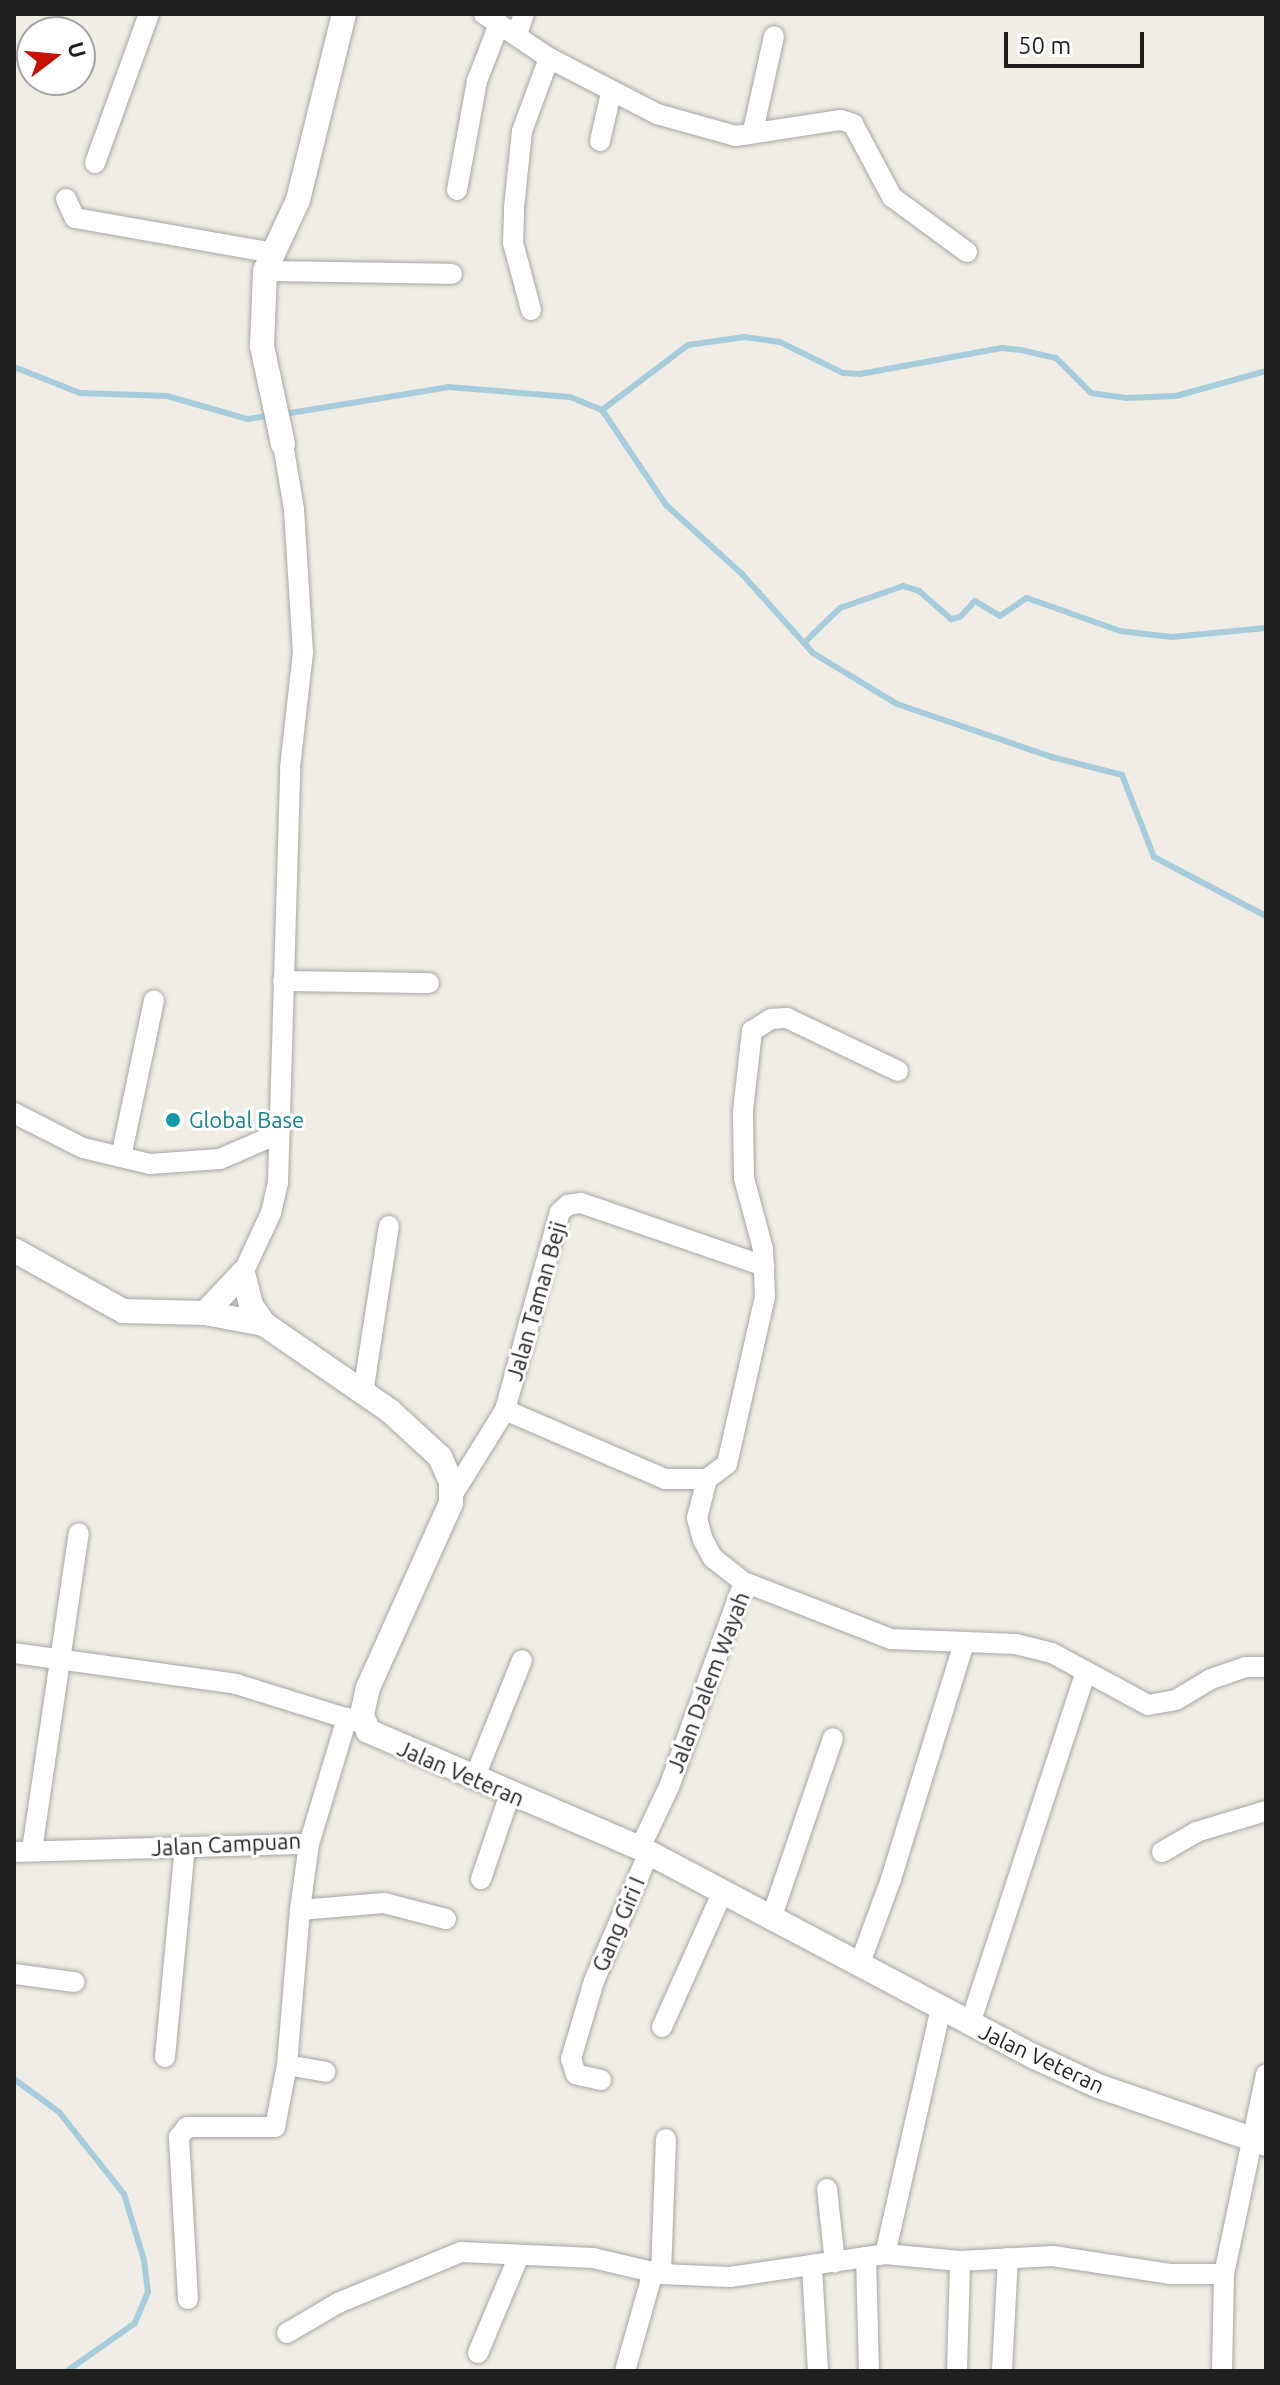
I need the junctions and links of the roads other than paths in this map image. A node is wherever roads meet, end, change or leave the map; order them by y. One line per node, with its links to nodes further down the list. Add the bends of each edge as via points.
1 (149, 14): 10 (street)
2 (344, 14): 14 (street, via 298,200)
3 (524, 14): 4 (street)
4 (500, 24): 6 (street); 11 (street, via 477,81)
5 (774, 36): 8 (street)
6 (549, 58): 7 (street); 16 (street, via 522,131 514,208 513,243)
7 (611, 93): 8 (street, via 657,114 736,136); 9 (street)
8 (753, 131): 13 (street, via 841,120 853,124 892,197)
9 (600, 141)
10 (95, 163)
11 (457, 190)
12 (66, 199): 14 (street, via 75,218)
13 (967, 252)
14 (269, 262): 15 (street); 17 (street, via 262,336 270,400)
15 (452, 274)
16 (531, 310)
17 (283, 444): 18 (street, via 296,537 303,653 290,768)
18 (283, 981): 19 (street); 23 (street)
19 (429, 983)
20 (154, 1000): 24 (street)
21 (898, 1071): 27 (street, via 787,1018 771,1019 752,1031 743,1111 744,1178)
22 (14, 1113): 24 (street, via 83,1148)
23 (280, 1133): 24 (street, via 220,1159 150,1164); 28 (street, via 271,1213)
24 (121, 1157)
25 (389, 1226): 31 (street)
26 (14, 1250): 29 (street, via 123,1311)
27 (764, 1266): 32 (street, Jalan Taman Beji, via 581,1203 568,1205 560,1212); 33 (street, via 765,1297 749,1354 739,1427 727,1464)
28 (243, 1273): 29 (street); 30 (street, via 251,1305)
29 (205, 1313): 30 (street)
30 (264, 1324): 31 (street)
31 (363, 1393): 34 (street, via 440,1457)
32 (505, 1410): 33 (street, via 665,1479); 34 (street, Jalan Taman Beji)
33 (707, 1479): 36 (street, via 697,1518 703,1540 713,1558)
34 (453, 1494): 43 (street)
35 (79, 1533): 40 (street)
36 (744, 1582): 37 (street, Jalan Dalem Wayah, via 891,1639); 52 (street, Jalan Dalem Wayah)
37 (964, 1643): 42 (street, Jalan Dalem Wayah, via 1016,1644 1052,1653); 58 (street)
38 (14, 1653): 40 (street)
39 (522, 1660): 45 (street)
40 (61, 1661): 43 (street, via 155,1669 236,1684); 50 (street)
41 (1266, 1667): 42 (street, Jalan Dalem Wayah, via 1211,1679 1161,1705 1148,1705)
42 (1086, 1672): 62 (street)
43 (355, 1721): 45 (street, Jalan Veteran, via 373,1735); 48 (street, Jalan Campuan)
44 (833, 1738): 56 (street)
45 (474, 1779): 46 (street, Jalan Veteran)
46 (510, 1794): 52 (street, Jalan Veteran); 53 (street)
47 (1266, 1811): 51 (street, via 1196,1832)
48 (309, 1844): 49 (street, Jalan Campuan); 55 (street)
49 (185, 1847): 50 (street, Jalan Campuan); 64 (street)
50 (23, 1851)
51 (1162, 1852)
52 (644, 1856): 54 (street, Jalan Veteran); 68 (street, Gang Giri I, via 594,1981 571,2059 576,2074)
53 (481, 1879)
54 (723, 1891): 56 (street, Jalan Veteran); 63 (street)
55 (300, 1910): 57 (street, via 384,1903); 65 (street)
56 (772, 1916): 58 (street, Jalan Veteran)
57 (446, 1919)
58 (860, 1963): 61 (street, Jalan Veteran)
59 (14, 1974): 60 (street)
60 (74, 1982)
61 (941, 2008): 62 (street, Jalan Veteran); 72 (street)
62 (970, 2024): 70 (street, Jalan Veteran, via 1098,2086)
63 (662, 2027)
64 (165, 2057)
65 (287, 2065): 66 (street); 80 (street, via 275,2127 187,2127 179,2137)
66 (325, 2072)
67 (1266, 2074): 70 (street)
68 (601, 2080)
69 (666, 2139): 78 (street)
70 (1261, 2142): 79 (street)
71 (827, 2189): 76 (street)
72 (875, 2256): 75 (street); 76 (street); 85 (street)
73 (518, 2258): 78 (street, via 593,2258); 81 (street, via 461,2252 338,2303); 82 (street)
74 (1008, 2258): 75 (street); 79 (street, via 1053,2256 1170,2274); 87 (street)
75 (960, 2261): 86 (street)
76 (835, 2263): 77 (street)
77 (812, 2267): 78 (street, via 730,2277); 84 (street)
78 (657, 2273): 83 (street)
79 (1224, 2274): 88 (street)
80 (188, 2299)
81 (287, 2333)
82 (478, 2353)
83 (625, 2371)
84 (818, 2371)
85 (869, 2371)
86 (957, 2371)
87 (1002, 2371)
88 (1222, 2371)

